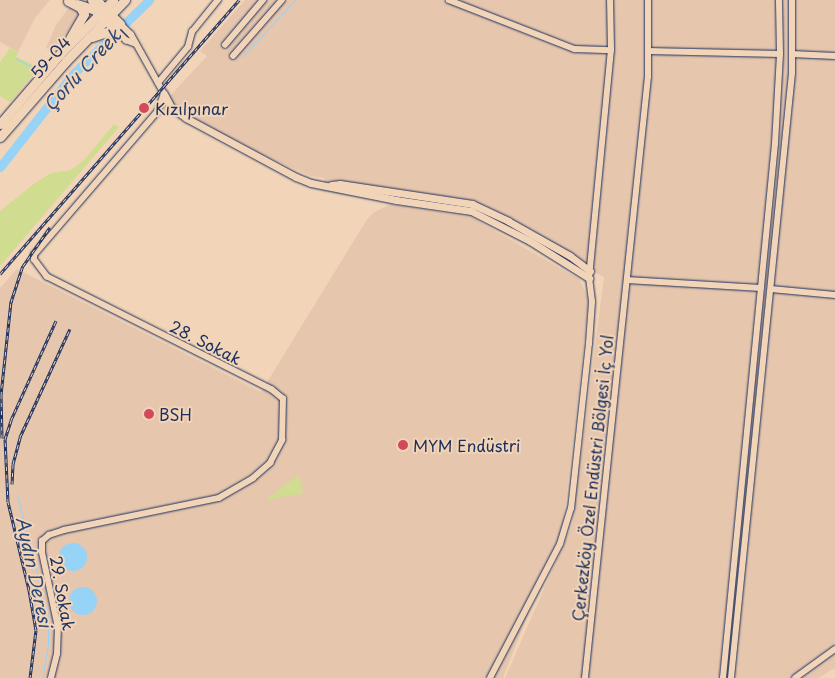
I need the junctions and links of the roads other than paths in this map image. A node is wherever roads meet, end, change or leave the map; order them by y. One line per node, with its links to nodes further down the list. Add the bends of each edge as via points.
1 (92, 0): 13 (main road)
2 (113, 0): 13 (main road, 59-04)
3 (125, 0): 13 (main road, 59-04 / 59-04); 14 (main road)
4 (218, 0): 24 (street, via 192,32 188,48)
5 (263, 0): 16 (street)
6 (282, 0): 22 (street)
7 (449, 0): 17 (street, via 574,49)
8 (610, 0): 17 (street)
9 (648, 0): 18 (street, Çerkezköy Özel Endüstri Bölgesi İç Yol)
10 (779, 0): 20 (street)
11 (792, 0): 21 (street)
12 (68, 1): 13 (main road); 19 (main road, via 80,7 84,16)
13 (105, 14): 14 (main road); 15 (main road, 59-04 / 59-04); 19 (main road, 59-04)
14 (118, 27): 15 (main road); 24 (street, via 134,43)
15 (87, 39): 27 (main road, 59-04 / 59-04)
16 (225, 45)
17 (611, 50): 28 (street)
18 (648, 51): 20 (street); 29 (street, Çerkezköy Özel Endüstri Bölgesi İç Yol)
19 (60, 54): 26 (main road, 59-04)
20 (780, 54): 30 (street)
21 (792, 54): 23 (street); 31 (street)
22 (234, 56)
23 (835, 56)
24 (158, 83): 25 (street)
25 (164, 94): 28 (street, via 171,107 186,118 311,183 471,211); 33 (street, 28. Sokak, via 158,111 34,254 34,260 47,277 272,390 282,399 282,440 270,463 225,496 64,530)
26 (0, 124)
27 (0, 137)
28 (589, 275): 36 (street, via 592,302 589,344 571,509 560,544)
29 (627, 280): 30 (street); 37 (street, Çerkezköy Özel Endüstri Bölgesi İç Yol)
30 (761, 288): 38 (street)
31 (770, 289): 32 (street); 39 (street)
32 (835, 295)
33 (42, 541): 35 (street, 29. Sokak, via 58,628 57,654)
34 (835, 648): 40 (street)
35 (51, 678)
36 (490, 678)
37 (585, 678)
38 (723, 678)
39 (731, 678)
40 (795, 678)

